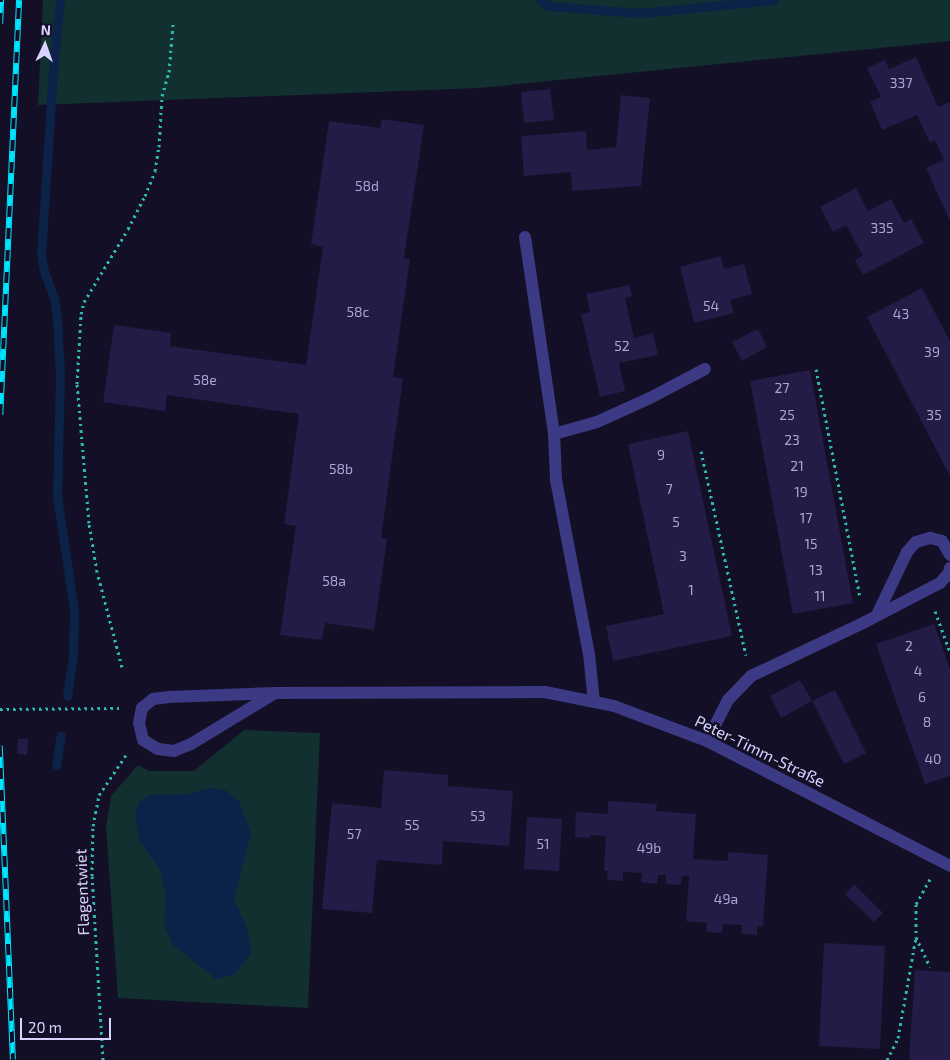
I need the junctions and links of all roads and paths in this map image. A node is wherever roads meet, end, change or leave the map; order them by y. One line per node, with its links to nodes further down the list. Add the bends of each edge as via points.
1 (173, 24): 13 (path, via 155,171 128,229 84,302 81,314 77,384 89,523 97,572)
2 (525, 237): 5 (street)
3 (705, 369): 5 (street, via 597,422)
4 (816, 369): 11 (path)
5 (554, 434): 16 (street, via 556,480 589,654)
6 (702, 451): 14 (path)
7 (950, 555): 10 (street, via 942,541 930,538 916,542 907,552)
8 (950, 568): 10 (street, via 940,583)
9 (933, 607): 12 (path)
10 (877, 615): 11 (street)
11 (865, 622): 14 (street)
12 (950, 652)
13 (122, 667)
14 (751, 676): 20 (street, via 728,700)
15 (275, 693): 16 (street, Peter-Timm-Straße, via 545,692); 17 (street, Peter-Timm-Straße, via 169,697 153,699); 19 (street, via 191,744 174,750 158,749)
16 (594, 702): 20 (street, Peter-Timm-Straße, via 614,706)
17 (142, 708): 18 (path); 19 (street, via 139,723)
18 (0, 709)
19 (143, 740): 24 (path, Flagentwiet, via 128,752 100,795 93,826 92,876)
20 (707, 741): 21 (street, Peter-Timm-Straße)
21 (945, 863): 22 (path, via 916,904)
22 (916, 937): 23 (path); 25 (path, via 898,1038)
23 (930, 967)
24 (104, 1060)
25 (887, 1060)

